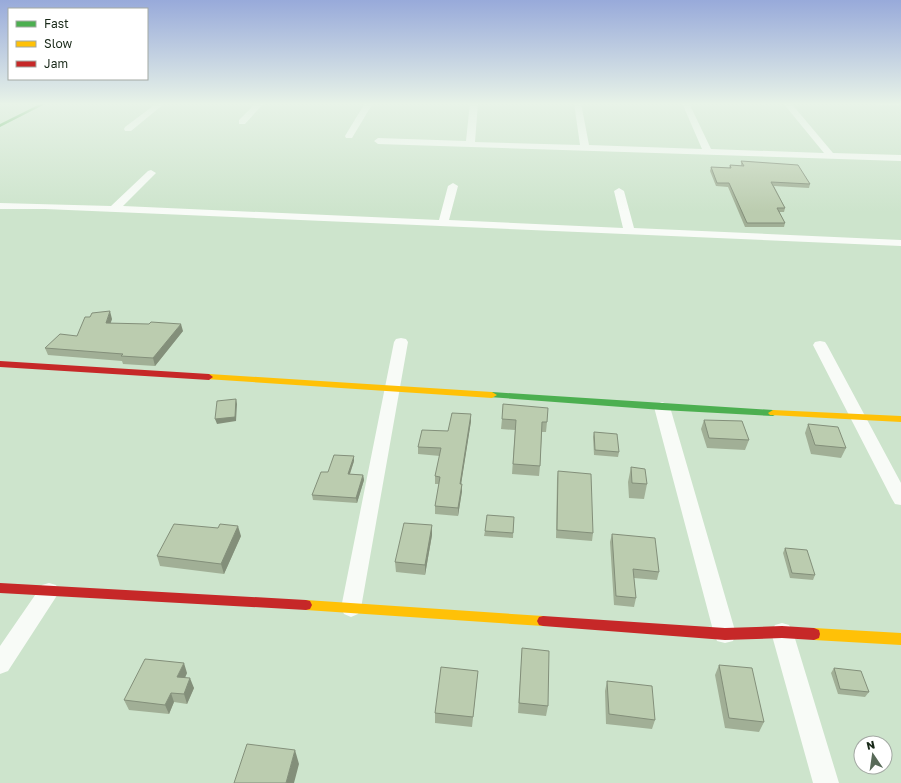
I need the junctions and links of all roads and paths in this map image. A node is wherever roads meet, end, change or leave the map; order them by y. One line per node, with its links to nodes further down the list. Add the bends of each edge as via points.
1 (470, 140): 6 (street)
2 (584, 140): 7 (street)
3 (702, 140): 8 (street)
4 (817, 140): 9 (street)
5 (378, 141): 6 (street)
6 (470, 144): 7 (street)
7 (585, 148): 8 (street)
8 (708, 152): 9 (street)
9 (830, 156): 10 (street)
10 (901, 158)
11 (151, 173): 15 (street)
12 (453, 186): 16 (street)
13 (619, 190): 17 (street)
14 (0, 206): 15 (street)
15 (114, 209): 16 (street)
16 (443, 223): 17 (street)
17 (630, 231): 18 (street)
18 (901, 243)
19 (401, 342): 22 (street)
20 (820, 345): 24 (street)
21 (0, 364): 22 (street)
22 (392, 388): 23 (street); 29 (street)
23 (662, 407): 24 (street); 31 (street)
24 (858, 417): 25 (street); 26 (street)
25 (901, 419)
26 (901, 499)
27 (0, 588): 28 (street)
28 (49, 591): 29 (street); 33 (street)
29 (351, 608): 31 (street)
30 (782, 632): 31 (street); 32 (street); 34 (street)
31 (725, 634)
32 (901, 639)
33 (0, 664)
34 (826, 783)

